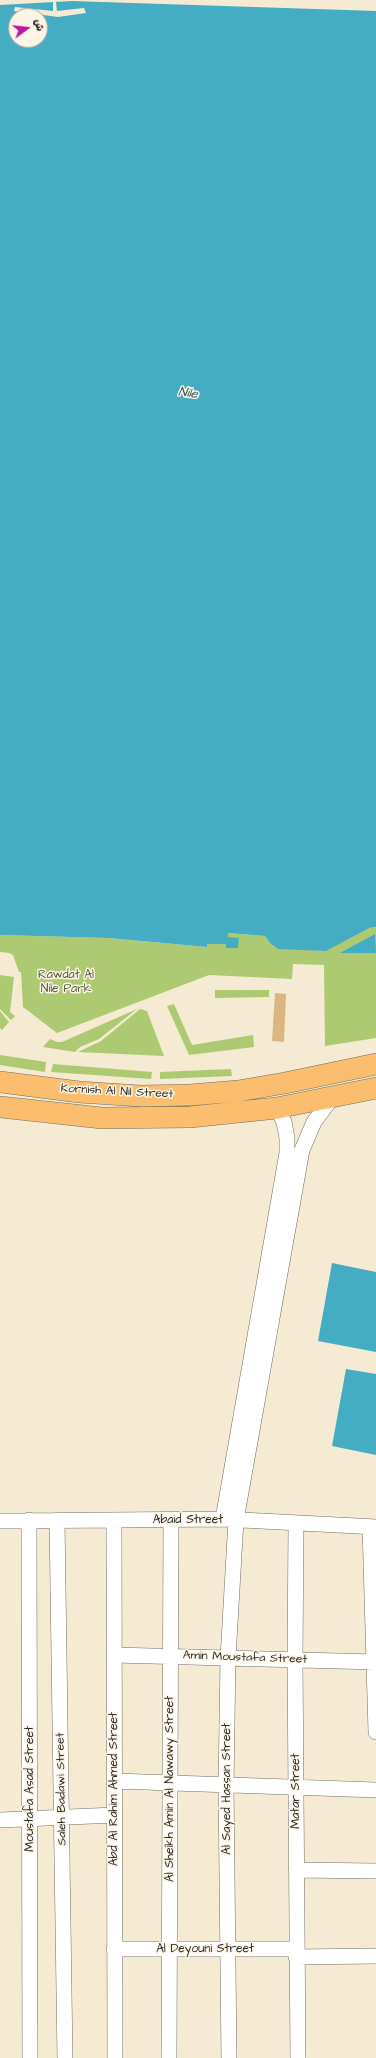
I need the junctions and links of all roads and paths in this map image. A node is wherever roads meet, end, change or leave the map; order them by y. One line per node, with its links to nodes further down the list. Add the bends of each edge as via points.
1 (376, 1064): 2 (highway, Kornish Al Nil Street, via 286,1083 190,1095 141,1096 79,1092)
2 (0, 1082)
3 (376, 1088): 4 (highway, Kornish Al Nil Street)
4 (332, 1098): 6 (highway, Kornish Al Nil Street); 11 (street, via 314,1122 302,1150)
5 (0, 1107): 6 (highway, Kornish Al Nil Street, via 102,1118 146,1119 233,1114)
6 (277, 1108): 11 (street, via 284,1122 287,1153)
7 (171, 1519): 10 (street, Abaid Street); 11 (street, Abaid Street); 16 (street, Al Sheikh Amin Al Nawawy Street)
8 (29, 1520): 9 (street, Abaid Street); 12 (street, Abaid Street); 28 (street, Moustafa Asad Street)
9 (57, 1520): 10 (street, Abaid Street); 27 (street, Saleh Badawi Street)
10 (114, 1520): 15 (street, Abd Al Rahim Ahmed Street)
11 (230, 1520): 13 (street, Abaid Street); 17 (street, Al Sayed Hassan Street)
12 (0, 1521)
13 (296, 1524): 14 (street, Abaid Street); 18 (street, Matar Street)
14 (373, 1527): 19 (street)
15 (114, 1655): 16 (street, Amin Moustafa Street); 21 (street, Abd Al Rahim Ahmed Street)
16 (170, 1655): 17 (street, Amin Moustafa Street); 22 (street, Al Sheikh Amin Al Nawawy Street)
17 (228, 1658): 18 (street, Amin Moustafa Street); 23 (street, Al Sayed Hassan Street)
18 (295, 1660): 19 (street, Amin Moustafa Street); 24 (street, Matar Street)
19 (375, 1662): 20 (street)
20 (376, 1732)
21 (115, 1781): 22 (street); 26 (street, Abd Al Rahim Ahmed Street)
22 (170, 1783): 23 (street); 32 (street, Al Sheikh Amin Al Nawawy Street)
23 (226, 1784): 24 (street); 34 (street, Al Sayed Hassan Street)
24 (296, 1788): 25 (street); 30 (street, Matar Street)
25 (376, 1790)
26 (115, 1814): 27 (street); 33 (street, Abd Al Rahim Ahmed Street)
27 (62, 1817): 28 (street); 38 (street, Saleh Badawi Street)
28 (30, 1819): 29 (street); 37 (street, Moustafa Asad Street)
29 (0, 1820)
30 (296, 1870): 31 (street); 35 (street, Matar Street)
31 (376, 1871)
32 (170, 1948): 33 (street, Al Deyouni Street); 34 (street, Al Deyouni Street); 40 (street, Al Sheikh Amin Al Nawawy Street)
33 (114, 1949): 39 (street, Abd Al Rahim Ahmed Street)
34 (228, 1949): 35 (street, Al Deyouni Street); 41 (street, Al Sayed Hassan Street)
35 (296, 1953): 36 (street, Al Deyouni Street); 42 (street, Matar Street)
36 (376, 1956)
37 (30, 2058)
38 (65, 2058)
39 (115, 2058)
40 (169, 2058)
41 (229, 2058)
42 (298, 2058)

